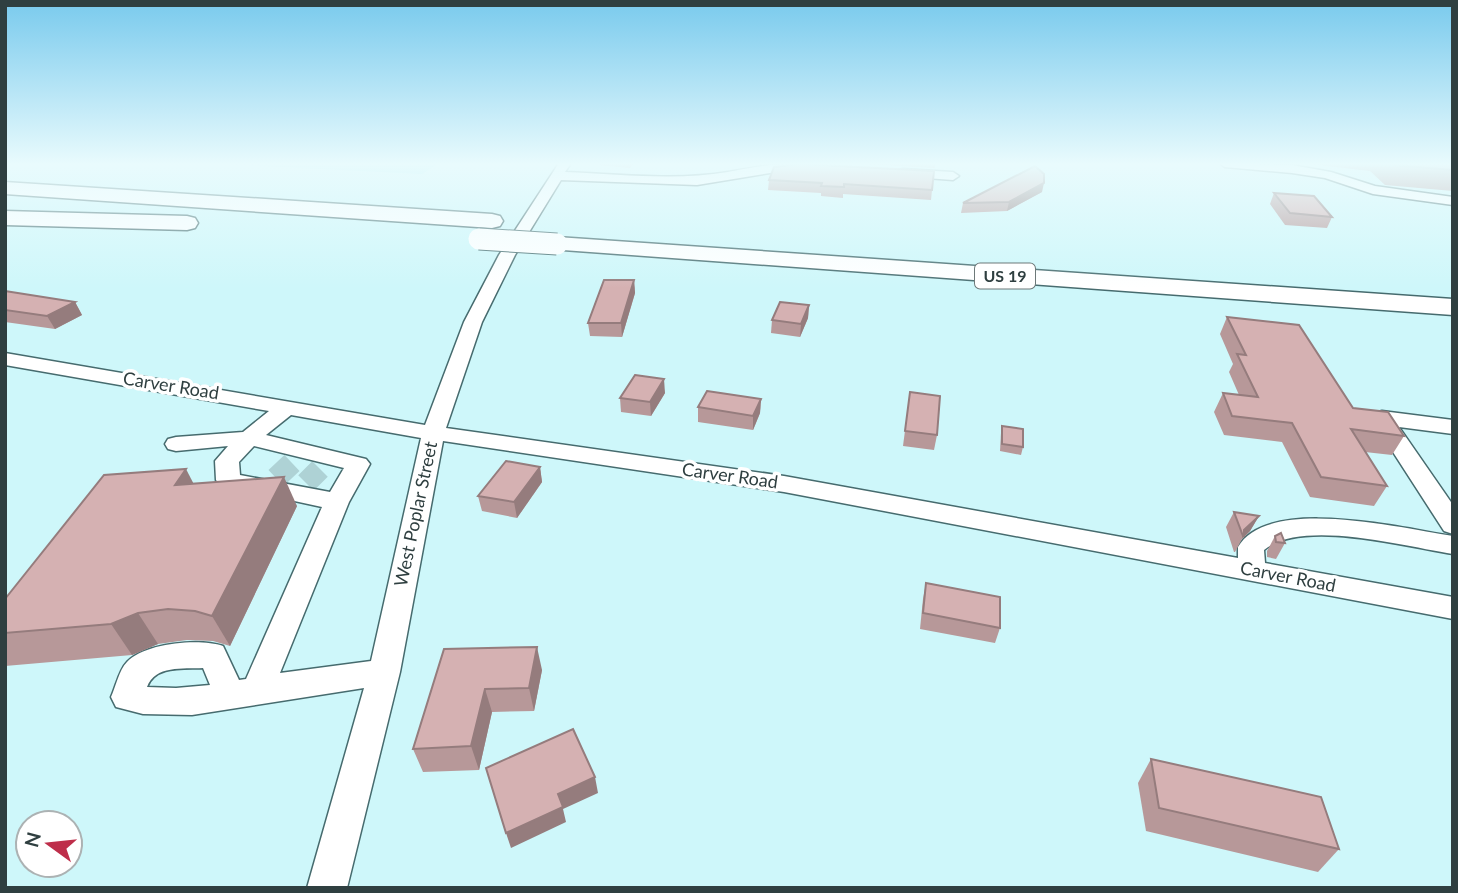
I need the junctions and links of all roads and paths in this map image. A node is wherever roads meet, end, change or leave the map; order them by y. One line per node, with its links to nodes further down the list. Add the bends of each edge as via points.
1 (5, 205): 5 (highway, US 19)
2 (211, 205): 6 (highway, US 19)
3 (539, 205): 13 (street, West Poplar Street, via 473,322)
4 (5, 218): 5 (highway)
5 (283, 226): 6 (highway, US 19)
6 (485, 230): 7 (highway, US 19, bridge)
7 (562, 235): 8 (highway, US 19); 9 (highway, US 19)
8 (1453, 285)
9 (1453, 307)
10 (5, 359): 11 (street, Carver Road)
11 (289, 406): 13 (street, Carver Road); 14 (street)
12 (1450, 430): 18 (street, via 1382,418)
13 (433, 433): 20 (street, Carver Road, via 784,484); 22 (street, West Poplar Street)
14 (248, 438): 15 (street); 16 (street); 16 (street, via 228,461 228,480)
15 (176, 444)
16 (299, 473): 17 (street); 17 (street, via 358,464)
17 (337, 502): 22 (street, via 244,693)
18 (1453, 525)
19 (1453, 545): 20 (street, via 1326,528 1293,529 1267,535 1251,547)
20 (1252, 570): 21 (street, Carver Road)
21 (1453, 608)
22 (384, 672): 23 (street, West Poplar Street)
23 (327, 888)

